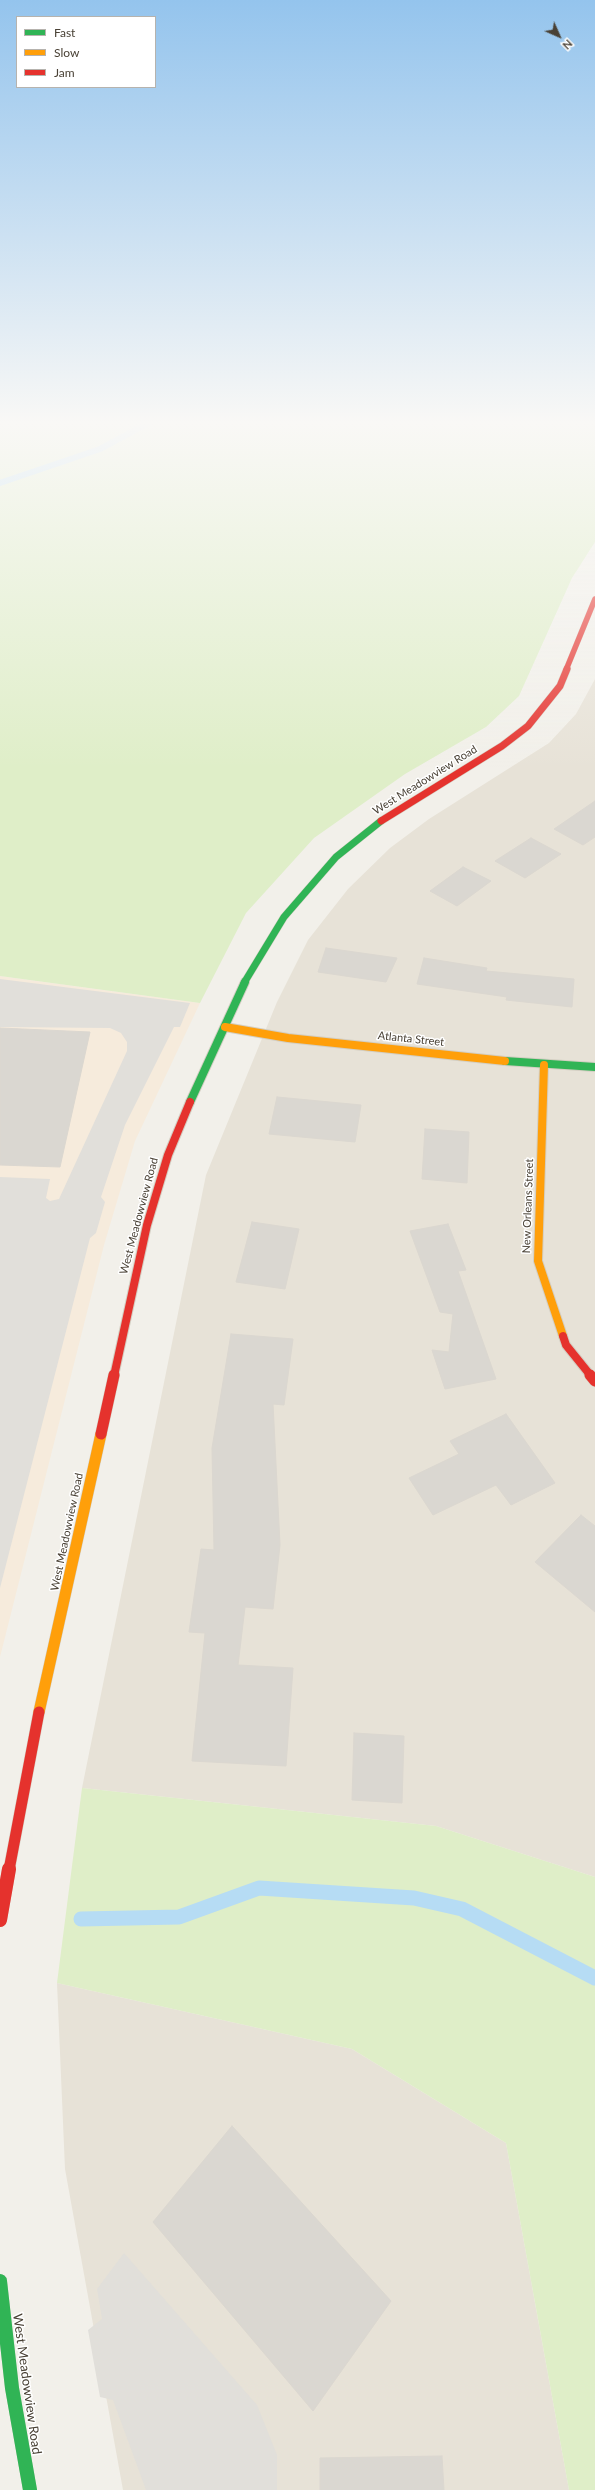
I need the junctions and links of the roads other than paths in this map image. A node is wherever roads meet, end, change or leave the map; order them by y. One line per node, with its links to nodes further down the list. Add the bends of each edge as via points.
1 (595, 599): 2 (street, West Meadowview Road, via 560,686 528,726 502,746 404,805 358,838 336,858 298,899 264,947 246,979)
2 (225, 1027): 3 (street, Atlanta Street, via 288,1038); 6 (street, West Meadowview Road, via 168,1155 147,1225 25,1777)
3 (544, 1065): 4 (street, Atlanta Street); 5 (street, New Orleans Street, via 538,1261 566,1345)
4 (595, 1067)
5 (595, 1381)
6 (0, 1920)
7 (0, 2281): 8 (street, West Meadowview Road, via 12,2388)
8 (30, 2490)

